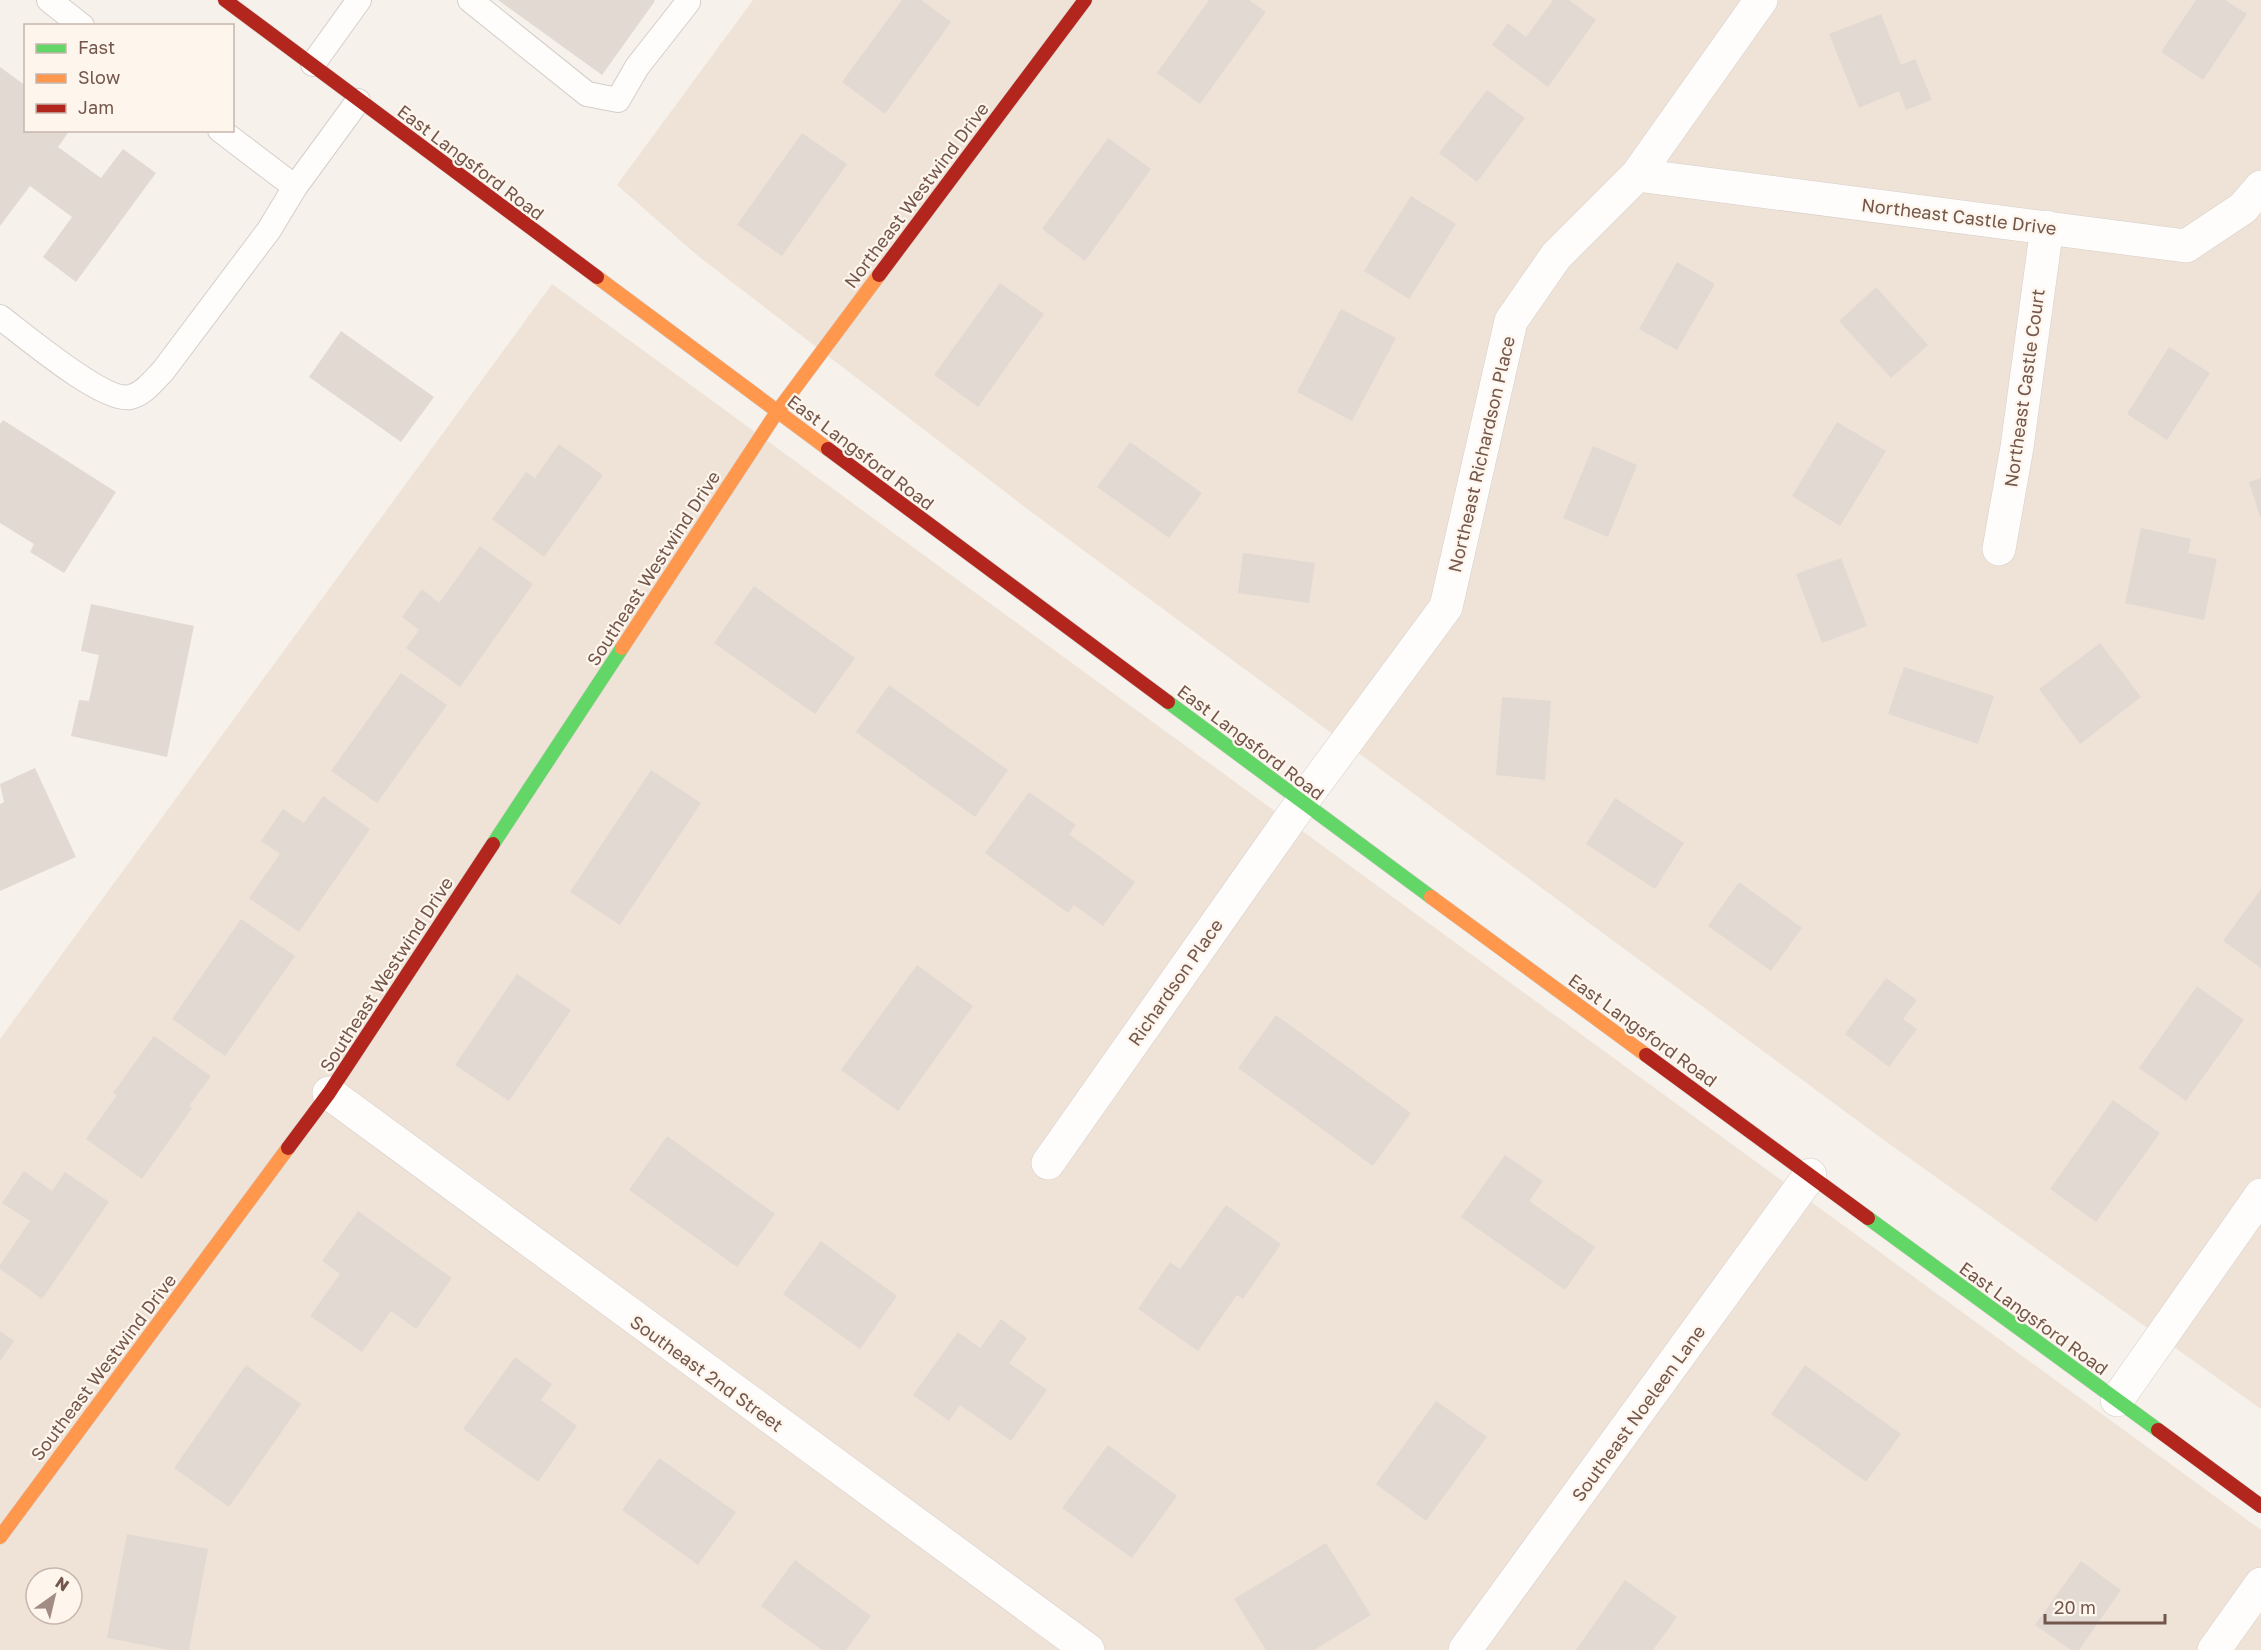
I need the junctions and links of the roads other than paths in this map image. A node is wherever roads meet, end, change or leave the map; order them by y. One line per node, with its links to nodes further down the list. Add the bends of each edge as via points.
1 (49, 0): 8 (lane)
2 (225, 0): 9 (street, East Langsford Road)
3 (359, 0): 9 (lane)
4 (470, 0): 5 (lane, via 587,94 618,100)
5 (687, 0)
6 (1085, 0): 17 (street, Northeast Westwind Drive)
7 (1761, 0): 12 (street, Northeast Richardson Place)
8 (79, 24)
9 (313, 64): 10 (street, East Langsford Road)
10 (358, 101): 13 (lane); 17 (street, East Langsford Road)
11 (223, 132): 13 (lane)
12 (1637, 175): 15 (street, Northeast Castle Drive); 19 (street, Northeast Richardson Place, via 1556,256 1511,321 1446,607)
13 (295, 187): 16 (lane, via 269,230 163,371 147,388 130,397 111,394 90,384)
14 (2261, 187): 15 (street, Northeast Castle Drive, via 2243,208 2186,246)
15 (2048, 227): 18 (street, Northeast Castle Court)
16 (0, 317)
17 (777, 412): 19 (street, East Langsford Road); 20 (street, Southeast Westwind Drive)
18 (1999, 549)
19 (1302, 802): 21 (street, Richardson Place); 22 (street, East Langsford Road)
20 (329, 1093): 26 (street, Southeast Westwind Drive); 28 (street, Southeast 2nd Street)
21 (1048, 1163)
22 (1810, 1175): 24 (street, East Langsford Road); 29 (street, Southeast Noeleen Lane)
23 (2261, 1195): 24 (street)
24 (2117, 1400): 25 (street, East Langsford Road)
25 (2261, 1506)
26 (0, 1537)
27 (2261, 1584): 30 (street)
28 (1088, 1650)
29 (1465, 1650)
30 (2214, 1650)

